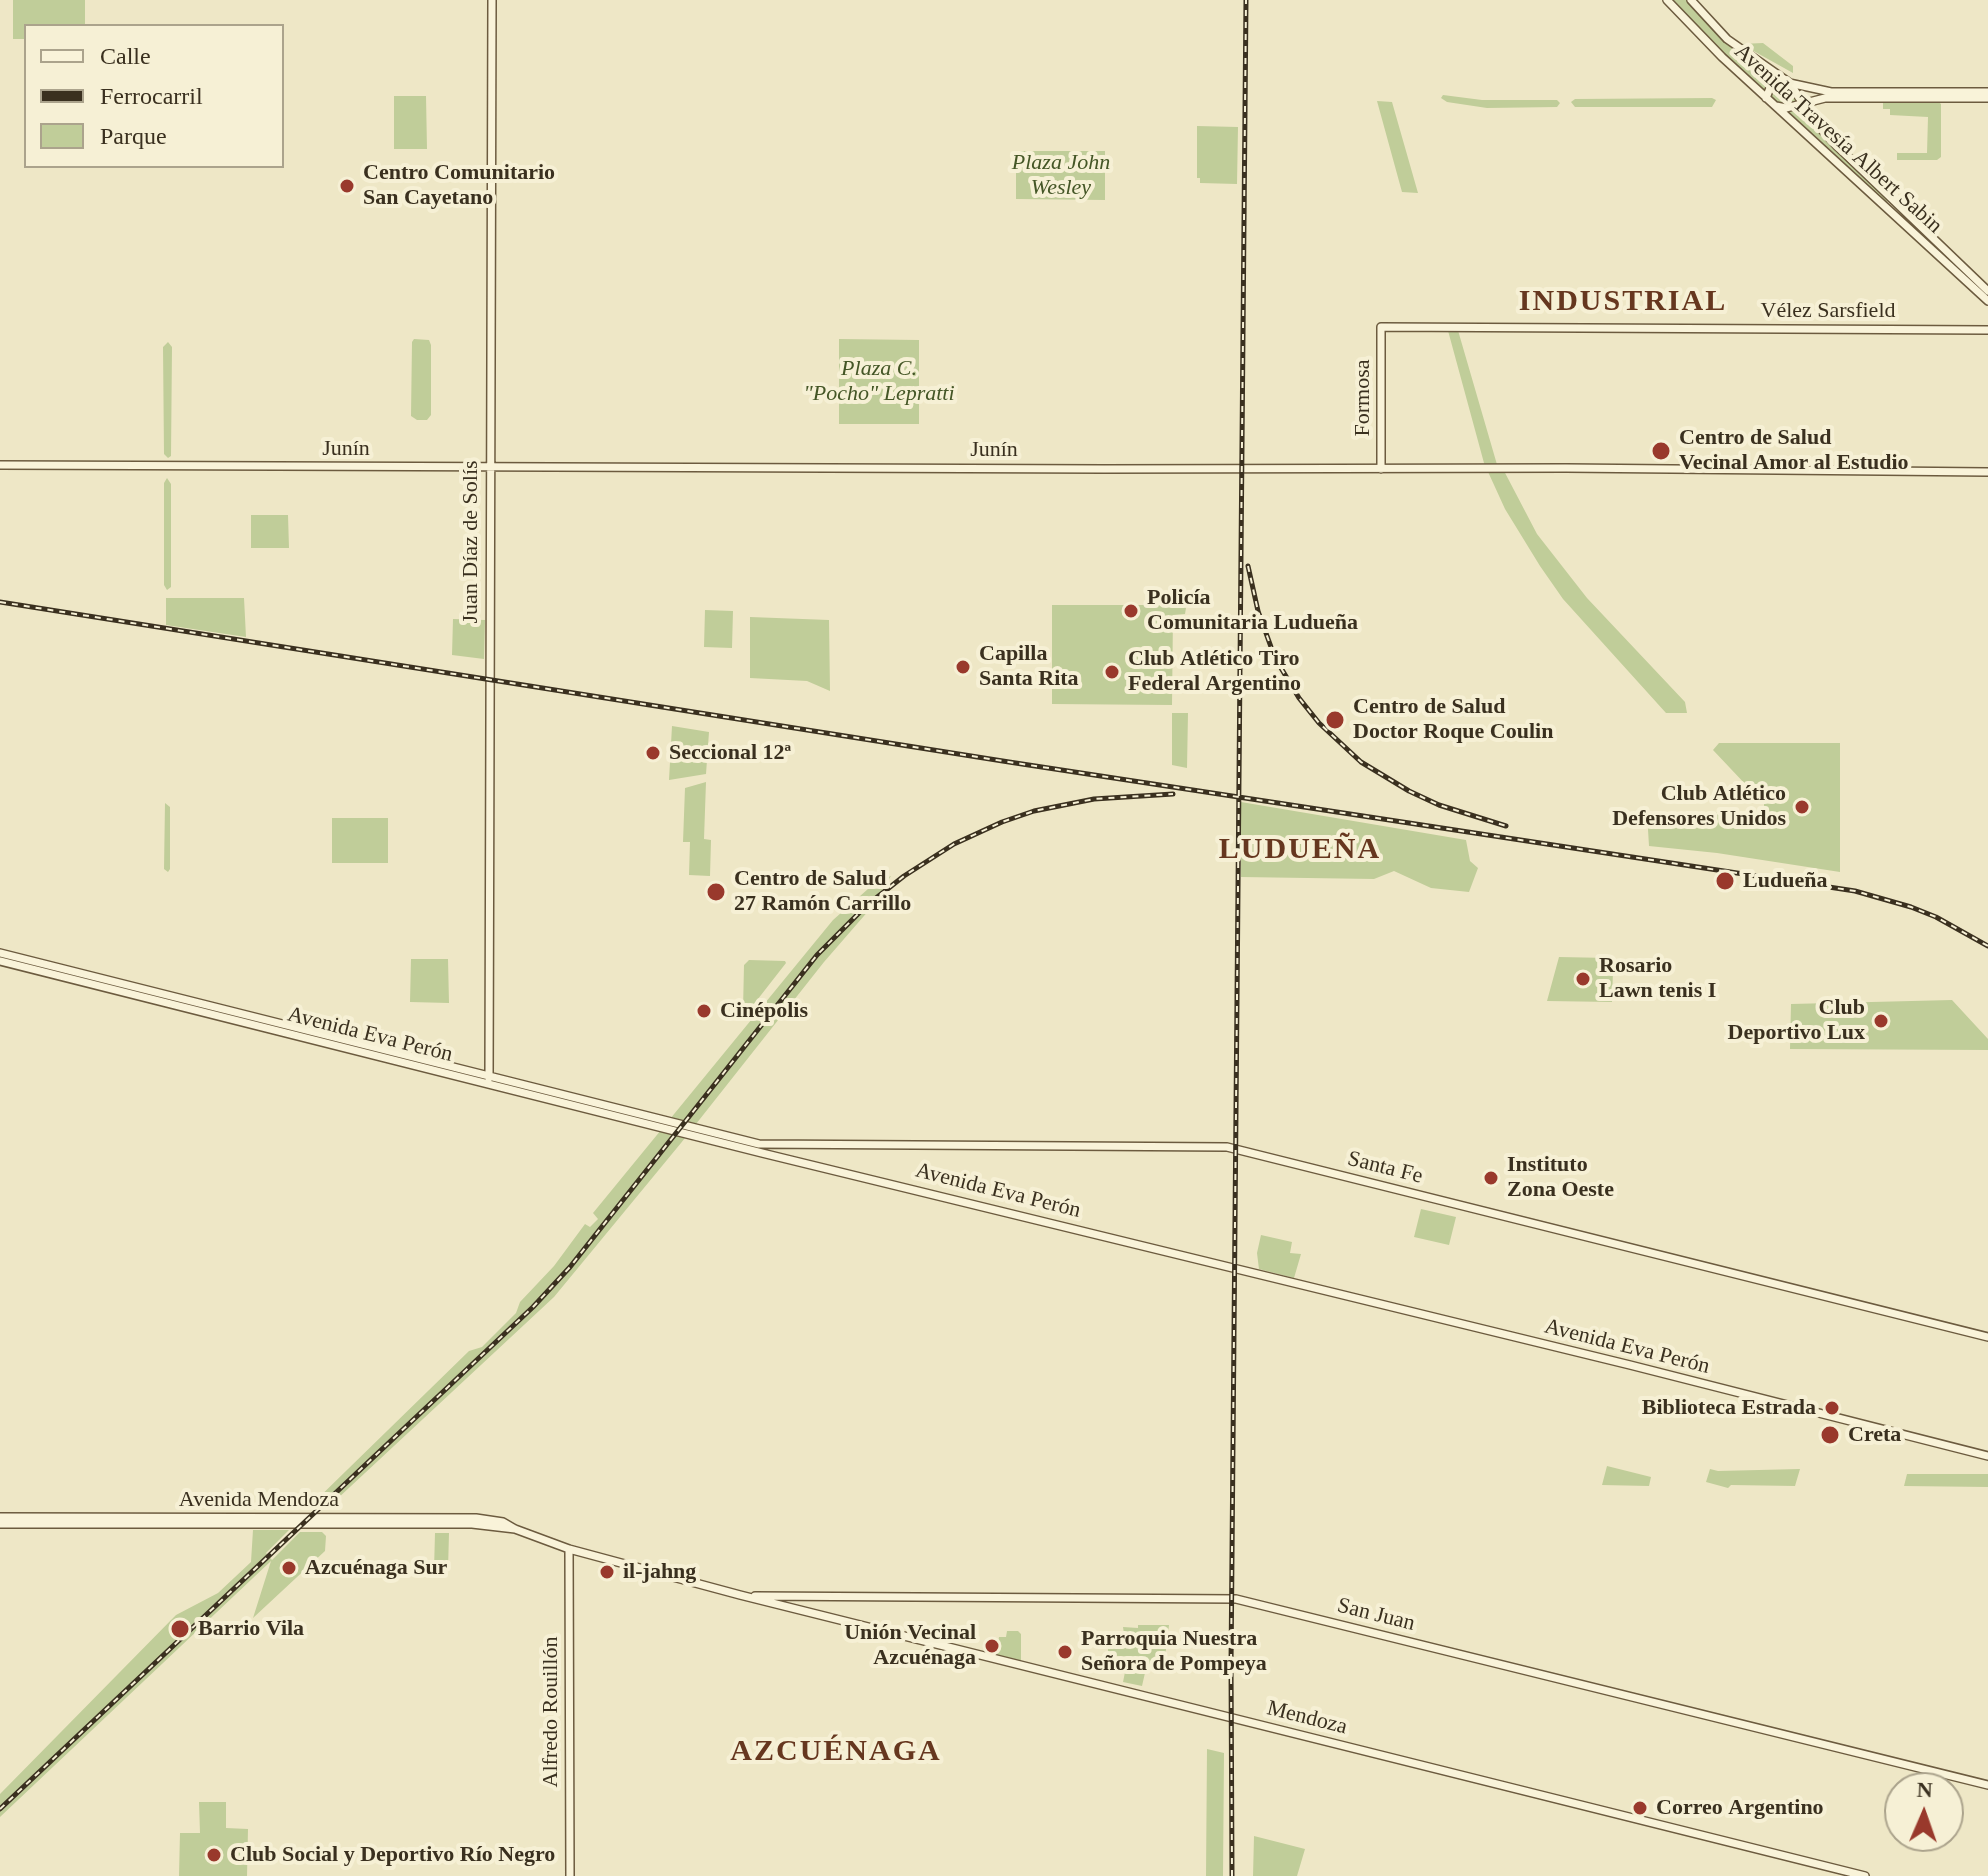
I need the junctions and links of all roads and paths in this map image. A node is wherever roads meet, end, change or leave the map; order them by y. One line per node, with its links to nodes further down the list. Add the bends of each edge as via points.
1 (492, 0): 17 (main road, Juan Díaz de Solís)
2 (1667, 0): 4 (main road, Avenida Travesía Albert Sabin)
3 (1691, 0): 5 (main road, Avenida Travesía Albert Sabin, via 1727,39)
4 (1675, 3): 8 (main road, Avenida Travesía Albert Sabin)
5 (1790, 83): 6 (main road, Avenida Travesía Albert Sabin); 7 (main road, via 1831,92); 8 (main road, via 1777,81)
6 (1797, 91): 9 (main road, Avenida Travesía Albert Sabin); 11 (main road)
7 (1988, 95): 9 (main road, via 1825,98)
8 (1766, 98): 10 (main road, Avenida Travesía Albert Sabin)
9 (1803, 103): 11 (main road); 12 (main road, Avenida Travesía Albert Sabin, via 1852,162)
10 (1774, 105): 11 (main road); 13 (main road, Avenida Travesía Albert Sabin)
11 (1790, 107)
12 (1988, 291)
13 (1988, 301)
14 (1381, 327): 15 (main road, Vélez Sarsfield); 18 (main road, Formosa)
15 (1988, 330)
16 (0, 465): 17 (main road, Junín)
17 (490, 468): 18 (main road, Junín); 22 (main road, Juan Díaz de Solís)
18 (1381, 469): 19 (main road, Junín)
19 (1988, 472)
20 (0, 953): 22 (main road, Avenida Eva Perón)
21 (0, 961): 22 (main road, Avenida Eva Perón)
22 (489, 1079): 23 (main road, Avenida Eva Perón); 25 (main road, Avenida Eva Perón)
23 (759, 1144): 24 (main road, Santa Fe, via 1227,1147)
24 (1988, 1337)
25 (1988, 1456)
26 (0, 1517): 28 (main road, Avenida Mendoza, via 476,1518)
27 (0, 1524): 28 (main road, Avenida Mendoza, via 472,1524)
28 (515, 1529): 29 (main road, Avenida Mendoza)
29 (569, 1549): 30 (main road, Avenida Mendoza); 32 (main road, Alfredo Rouillón)
30 (740, 1595): 31 (main road, San Juan, via 1236,1599); 33 (main road, Mendoza)
31 (1988, 1785)
32 (570, 1876)
33 (1865, 1876)

